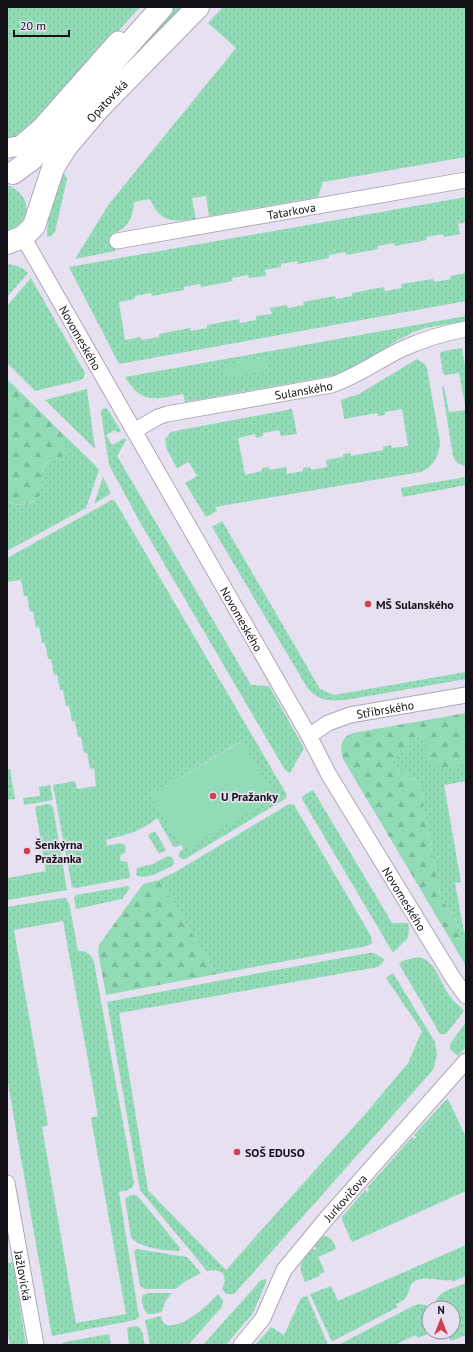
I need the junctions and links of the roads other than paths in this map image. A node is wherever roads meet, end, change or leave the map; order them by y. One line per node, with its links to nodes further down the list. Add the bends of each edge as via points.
1 (148, 7): 4 (street, via 41,128 20,146)
2 (162, 7): 5 (main road, Opatovská, via 32,159)
3 (198, 7): 7 (main road, Opatovská, via 99,108 66,147 53,168)
4 (7, 148)
5 (10, 173): 7 (main road, Opatovská, via 24,179 33,188 38,199)
6 (466, 180): 9 (street, Tatarkova)
7 (38, 211): 8 (main road, Opatovská, via 34,226)
8 (15, 240): 11 (street, Novomeského)
9 (117, 241)
10 (466, 329): 11 (street, Sulanského, via 401,349 345,380 330,385 167,414)
11 (134, 430): 13 (street, Novomeského)
12 (466, 695): 13 (street, Stříbrského, via 350,715 328,723)
13 (309, 736): 14 (street, Novomeského, via 329,775 452,978)
14 (466, 996)
15 (466, 1061): 18 (street, Jurkovičova, via 284,1270 263,1318)
16 (7, 1183): 17 (street, Jažlovická)
17 (36, 1345)
18 (241, 1345)

